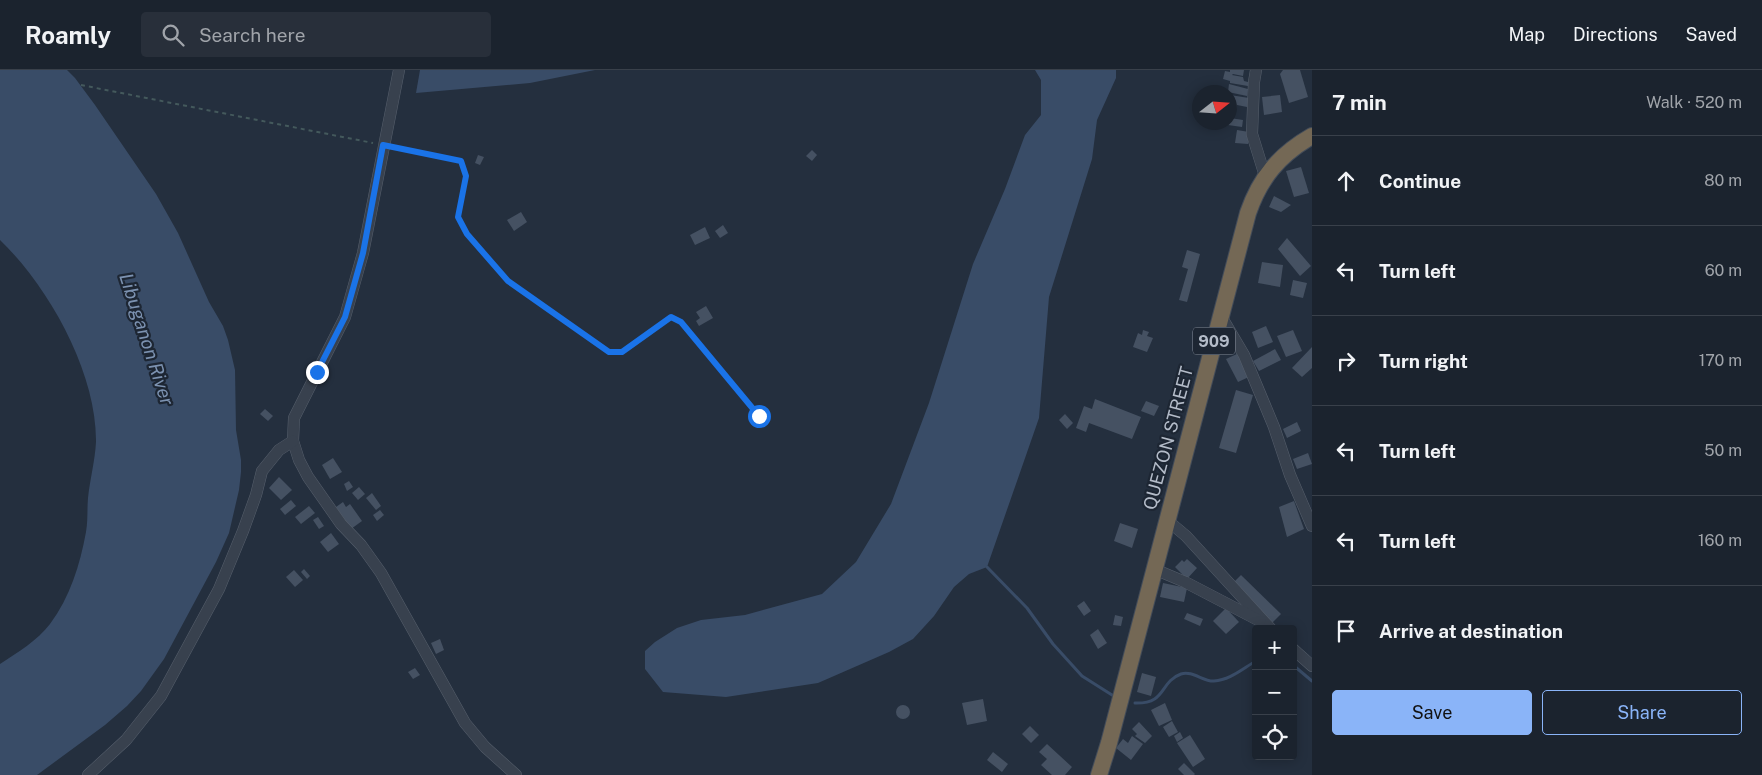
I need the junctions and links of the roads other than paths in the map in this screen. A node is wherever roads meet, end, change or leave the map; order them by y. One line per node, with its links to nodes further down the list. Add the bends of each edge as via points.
1 (399, 70): 6 (street, via 363,253 345,317 294,418)
2 (1256, 70): 4 (street, via 1252,134)
3 (1312, 136): 4 (highway, QUEZON STREET / 909, via 1282,158)
4 (1265, 176): 5 (highway, QUEZON STREET / 909, via 1248,213)
5 (1221, 316): 7 (highway, QUEZON STREET / 909); 8 (street, via 1244,355)
6 (293, 441): 14 (street, via 279,450 262,471 244,531 218,589 161,696 126,740); 15 (street, via 308,477 381,573 465,723 485,747)
7 (1167, 520): 9 (highway, QUEZON STREET / 909); 11 (street, via 1186,536)
8 (1312, 526)
9 (1154, 569): 10 (street); 16 (highway, 909)
10 (1266, 625)
11 (1267, 625)
12 (1297, 653): 13 (street)
13 (1312, 666)
14 (88, 775)
15 (516, 775)
16 (1099, 775)

